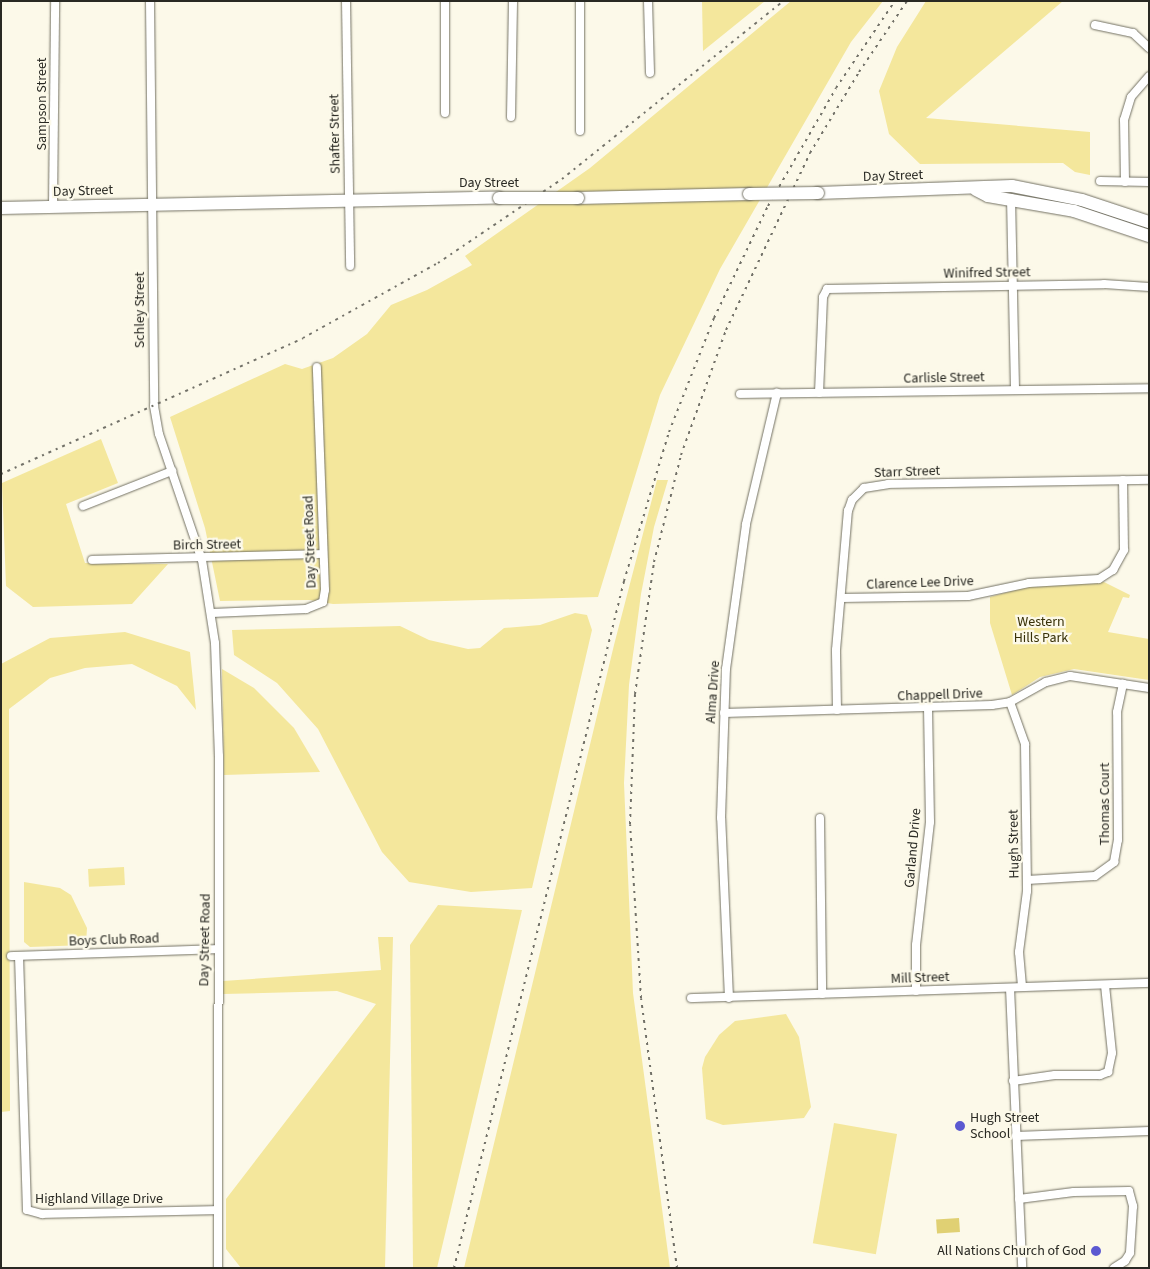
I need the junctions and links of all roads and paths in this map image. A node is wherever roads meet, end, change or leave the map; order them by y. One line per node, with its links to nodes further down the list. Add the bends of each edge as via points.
1 (55, 1): 22 (street, Sampson Street)
2 (150, 1): 21 (street, Schley Street)
3 (346, 1): 20 (street, Shafter Street)
4 (445, 1): 12 (street)
5 (512, 1): 13 (street)
6 (580, 1): 14 (street)
7 (648, 1): 10 (street)
8 (1095, 25): 9 (street, via 1133,32)
9 (1149, 48)
10 (650, 73)
11 (1149, 76): 16 (street, via 1132,97 1124,120)
12 (445, 112)
13 (511, 117)
14 (580, 131)
15 (1100, 181): 16 (street)
16 (1125, 182): 17 (street)
17 (1149, 182)
18 (976, 190): 19 (main road, Day Street, via 988,196); 20 (main road, Day Street, bridge); 24 (main road, Day Street, via 988,185 1047,192)
19 (1011, 198): 25 (main road, Day Street, via 1074,211); 27 (street)
20 (349, 199): 21 (main road, Day Street); 26 (street, Shafter Street)
21 (154, 204): 22 (main road, Day Street); 35 (street, Schley Street, via 154,406)
22 (53, 206): 23 (main road, Day Street)
23 (1, 208)
24 (1149, 222)
25 (1149, 236)
26 (350, 266)
27 (1011, 286): 28 (street, Winifred Street); 31 (street); 32 (street, Winifred Street, via 825,290)
28 (1149, 287)
29 (317, 367): 39 (street, Day Street Road)
30 (1149, 388): 31 (street, Carlisle Street)
31 (1014, 390): 32 (street, Carlisle Street)
32 (820, 392): 34 (street, Carlisle Street)
33 (740, 394): 34 (street, Carlisle Street)
34 (777, 394): 49 (street, Alma Drive, via 739,560)
35 (172, 471): 38 (street); 40 (street, Schley Street)
36 (1123, 480): 37 (street, Starr Street); 42 (street, Clarence Lee Drive, via 1124,550 1118,564 1100,579 1029,583 968,596); 42 (street, Starr Street, via 868,486 858,493 849,507)
37 (1149, 480)
38 (83, 506)
39 (322, 554): 40 (street, Birch Street); 43 (street, Day Street Road, via 325,590 323,602 317,606)
40 (202, 558): 41 (street, Birch Street); 43 (street, Schley Street)
41 (92, 560)
42 (841, 598): 48 (street, Starr Street)
43 (212, 612): 52 (street, Day Street Road, via 219,746)
44 (1123, 684): 45 (street, Chappell Drive); 46 (street, Chappell Drive, via 1062,676); 51 (street, Thomas Court, via 1117,712 1118,840 1114,862 1095,876)
45 (1149, 688)
46 (1010, 702): 47 (street, Chappell Drive); 51 (street, Hugh Street, via 1025,744)
47 (928, 708): 48 (street, Chappell Drive); 58 (street, Garland Drive, via 930,822 916,945)
48 (837, 710): 49 (street, Chappell Drive)
49 (724, 713): 61 (street, Alma Drive, via 721,861)
50 (820, 818): 59 (street)
51 (1026, 880): 57 (street, Hugh Street, via 1018,952)
52 (217, 949): 53 (street, Boys Club Road); 66 (street, Day Street Road)
53 (15, 956): 66 (street, Highland Village Drive, via 25,1204 29,1212)
54 (1149, 983): 55 (street, Mill Street)
55 (1105, 985): 57 (street, Mill Street); 62 (street, via 1112,1053 1106,1073)
56 (1010, 988): 57 (street, Mill Street); 58 (street, Mill Street); 62 (street)
57 (1022, 988)
58 (916, 991): 59 (street, Mill Street)
59 (822, 994): 61 (street, Mill Street)
60 (691, 998): 61 (street, Mill Street)
61 (729, 998)
62 (1013, 1081): 64 (street)
63 (1149, 1131): 64 (street)
64 (1016, 1136): 65 (street)
65 (1019, 1199): 68 (street); 69 (street, via 1074,1192 1129,1191 1133,1206 1128,1259)
66 (218, 1210): 67 (street, Day Street Road)
67 (218, 1268)
68 (1022, 1268)
69 (1114, 1268)

